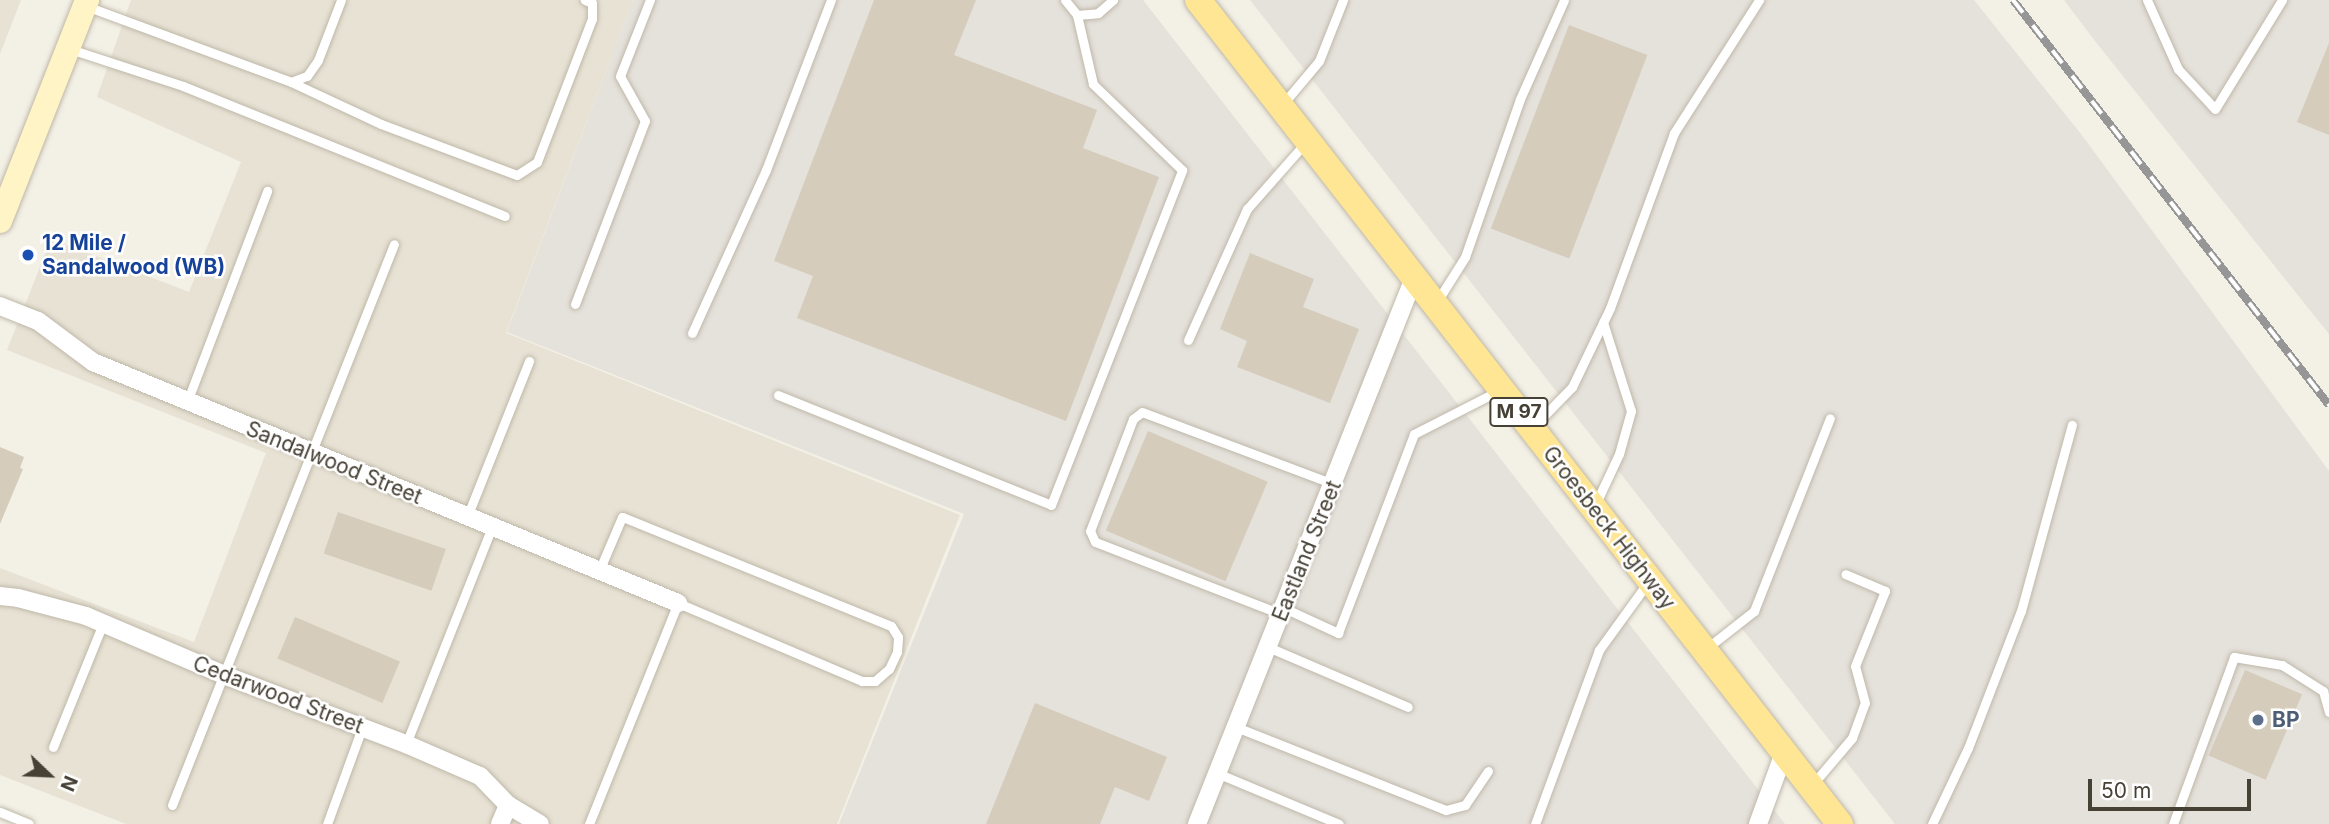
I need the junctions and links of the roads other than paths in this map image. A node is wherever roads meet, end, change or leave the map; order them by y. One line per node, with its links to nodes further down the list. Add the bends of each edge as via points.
1 (341, 0): 16 (lane, via 318,60 307,76)
2 (585, 0): 16 (lane, via 592,3 592,19 537,162 517,175 381,124)
3 (650, 0): 24 (lane, via 621,76 645,121)
4 (831, 0): 28 (lane, via 766,170)
5 (1065, 0): 14 (lane)
6 (1113, 0): 14 (lane, via 1098,13)
7 (1198, 0): 17 (main road, Groesbeck Highway / M 97)
8 (1343, 0): 17 (lane, via 1319,61)
9 (1564, 0): 25 (lane, via 1520,99 1465,257)
10 (1759, 0): 27 (lane, via 1674,133)
11 (2147, 0): 12 (lane, via 2178,69 2215,109)
12 (2281, 0)
13 (86, 3): 15 (main road); 16 (lane)
14 (1077, 15): 32 (lane, via 1093,84 1182,170 1051,505)
15 (68, 48): 20 (lane, via 183,86); 21 (main road)
16 (291, 82)
17 (1281, 107): 18 (main road, Groesbeck Highway / M 97)
18 (1307, 140): 23 (main road, Groesbeck Highway / M 97); 29 (lane, via 1247,209)
19 (267, 191): 33 (lane)
20 (505, 216)
21 (1, 217)
22 (394, 244): 37 (lane)
23 (1415, 278): 25 (main road, Groesbeck Highway / M 97); 38 (street, Eastland Street)
24 (575, 304)
25 (1436, 305): 31 (main road, Groesbeck Highway / M 97)
26 (0, 306): 33 (street, Sandalwood Street, via 38,321 93,362)
27 (1603, 322): 36 (lane, via 1572,387); 39 (lane, via 1631,411 1619,454)
28 (692, 333)
29 (1188, 340)
30 (529, 362): 40 (lane)
31 (1501, 389): 36 (main road, Groesbeck Highway / M 97); 47 (lane, via 1414,434 1338,633)
32 (778, 395)
33 (187, 402): 37 (street, Sandalwood Street)
34 (1830, 418): 50 (lane, via 1754,611)
35 (2072, 425): 75 (lane, via 2021,611 1968,748)
36 (1532, 428): 39 (main road, Groesbeck Highway / M 97)
37 (310, 453): 40 (street, Sandalwood Street); 51 (lane)
38 (1334, 484): 47 (street, Eastland Street); 47 (lane, via 1142,412 1133,419 1090,531 1095,542)
39 (1594, 508): 44 (main road, Groesbeck Highway / M 97)
40 (467, 517): 41 (street, Sandalwood Street)
41 (492, 527): 42 (street, Sandalwood Street); 56 (lane)
42 (599, 571): 46 (street, Sandalwood Street); 46 (lane, via 622,517 891,626 898,637 897,652 889,669 875,681 862,681)
43 (1845, 574): 61 (lane, via 1885,591 1855,666 1865,703 1852,738)
44 (1650, 580): 50 (main road, Groesbeck Highway / M 97); 72 (lane, via 1599,650)
45 (0, 596): 48 (street, Cedarwood Street, via 18,597)
46 (678, 603): 69 (lane)
47 (1282, 611): 49 (street, Eastland Street)
48 (103, 623): 51 (street, Cedarwood Street); 57 (lane)
49 (1268, 648): 52 (lane); 55 (street, Eastland Street)
50 (1704, 650): 58 (main road, Groesbeck Highway / M 97)
51 (224, 675): 54 (street, Cedarwood Street); 62 (lane)
52 (1408, 707)
53 (2329, 712): 76 (lane, via 2323,691 2282,665 2234,657)
54 (362, 727): 56 (street, Cedarwood Street); 66 (lane)
55 (1236, 727): 59 (lane, via 1446,810 1465,805); 60 (street, Eastland Street)
56 (406, 744): 63 (street, Cedarwood Street, via 480,776)
57 (54, 747)
58 (1784, 753): 61 (main road, Groesbeck Highway / M 97); 73 (street)
59 (1489, 771)
60 (1217, 773): 70 (street, Eastland Street); 71 (lane)
61 (1811, 786): 74 (main road, Groesbeck Highway / M 97)
62 (172, 804)
63 (508, 805): 67 (street); 68 (street, Cedarwood Street)
64 (0, 812): 65 (lane)
65 (22, 823)
66 (327, 824)
67 (500, 824)
68 (540, 824)
69 (589, 824)
70 (1197, 824)
71 (1339, 824)
72 (1535, 824)
73 (1758, 824)
74 (1840, 824)
75 (1932, 824)
76 (2173, 824)

